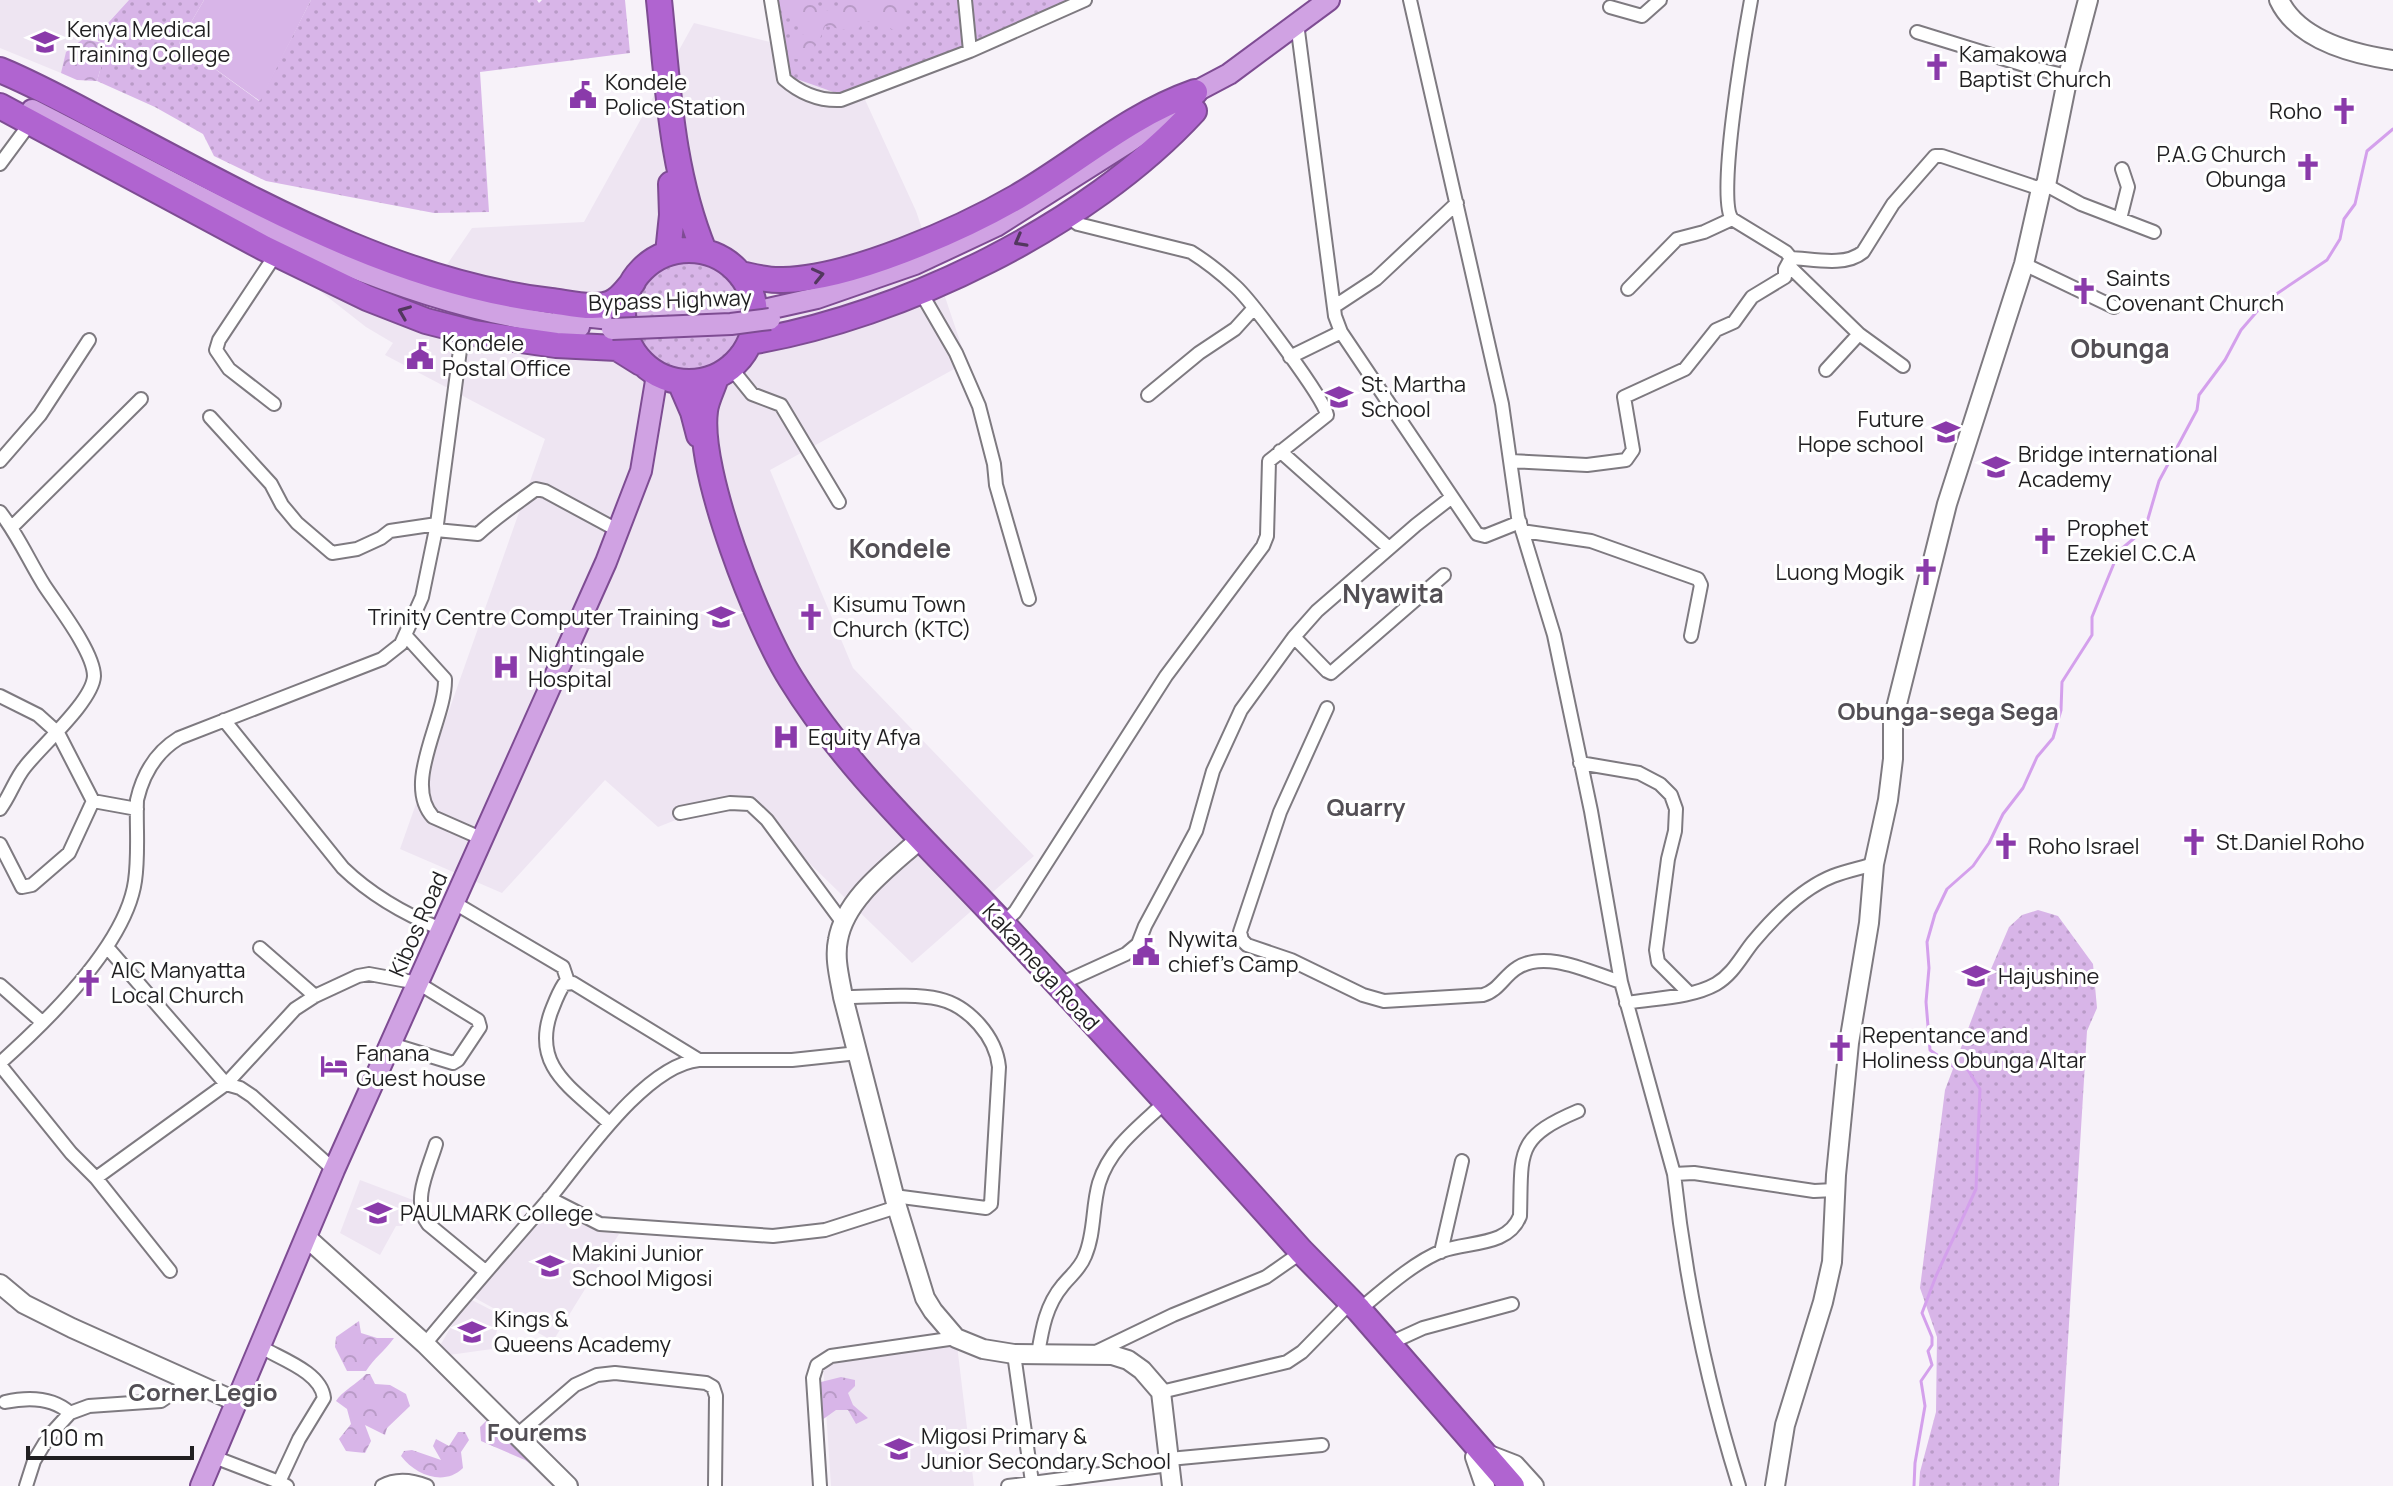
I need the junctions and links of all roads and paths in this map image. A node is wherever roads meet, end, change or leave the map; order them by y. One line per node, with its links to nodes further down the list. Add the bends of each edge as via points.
1 (651, 0): 33 (highway, via 671,176)
2 (659, 0): 32 (highway, via 679,177)
3 (771, 0): 15 (street, via 784,79 825,101 841,100)
4 (965, 0): 15 (street)
5 (1085, 0): 15 (street)
6 (1329, 0): 13 (main road, Bypass Highway)
7 (1410, 0): 27 (street)
8 (1660, 0): 12 (street, via 1642,16)
9 (1751, 0): 29 (street, via 1729,159)
10 (2088, 0): 18 (street)
11 (2279, 0): 16 (street, via 2304,30 2368,57)
12 (1610, 7)
13 (1297, 23): 21 (main road, Bypass Highway); 42 (street)
14 (1917, 32): 18 (street)
15 (970, 51)
16 (2393, 60)
17 (0, 70): 39 (highway, via 267,206 426,274 485,290 600,305 615,301)
18 (2068, 76): 26 (street)
19 (0, 81): 37 (main road, Bypass Highway)
20 (0, 94): 37 (main road, Bypass Highway, via 283,237)
21 (1194, 101): 28 (highway, via 1168,139); 37 (main road, Bypass Highway, via 996,226 915,264 768,309 601,320); 38 (highway, one-way to 21, via 772,280 807,278 907,250 1017,197 1148,111)
22 (0, 106): 23 (highway)
23 (31, 122): 24 (street); 34 (highway)
24 (0, 164)
25 (2122, 169): 30 (street, via 2128,187)
26 (2043, 187): 30 (street); 35 (street, via 1935,156 1893,204 1863,252 1845,260); 36 (street)
27 (1457, 203): 42 (street, via 1407,253); 61 (street)
28 (1066, 216): 41 (highway, one-way to 41); 44 (street, via 1078,224 1191,252 1238,288)
29 (1732, 219): 35 (street, via 1786,252); 40 (street, via 1677,239)
30 (2120, 219): 31 (street)
31 (2154, 232)
32 (704, 251): 33 (highway); 38 (highway)
33 (668, 253): 39 (highway)
34 (276, 254): 54 (highway, one-way to 34, via 617,348 556,345 426,321); 57 (street, via 216,350 246,385)
35 (1790, 262): 46 (street); 61 (street, via 1785,277 1752,297 1734,322 1716,330 1685,369 1624,397 1633,450 1626,460 1587,465)
36 (2024, 264): 43 (street); 87 (street, via 1947,504 1893,720 1888,800)
37 (374, 272)
38 (741, 274): 48 (highway, via 754,300)
39 (633, 282): 54 (highway, via 626,295 627,338)
40 (1628, 289)
41 (920, 291): 48 (highway, via 835,322); 71 (street, via 979,406)
42 (1335, 306): 45 (street)
43 (2114, 307)
44 (1254, 308): 50 (street); 55 (street, via 1235,329)
45 (1341, 332): 50 (street); 62 (street)
46 (1859, 334): 51 (street); 52 (street)
47 (89, 340): 60 (street, via 40,415)
48 (750, 342): 53 (highway)
49 (460, 350): 67 (street)
50 (1290, 357): 59 (street, via 1327,415)
51 (1903, 366)
52 (1826, 370)
53 (724, 372): 54 (highway, via 698,382); 63 (street, via 752,394 781,405); 90 (highway, Kakamega Road, via 705,411 712,475 754,607 789,677 824,728)
54 (659, 373): 68 (main road, Kibos Road, via 646,452); 85 (highway, Kakamega Road, via 693,412 734,569 786,681)
55 (1148, 395)
56 (141, 399): 66 (street)
57 (274, 404)
58 (210, 417): 67 (street, via 271,484 297,523 332,553 357,549 390,531)
59 (1280, 451): 69 (street); 90 (street, via 1269,461 1263,546 1166,676 1015,912)
60 (0, 461)
61 (1511, 461): 65 (street)
62 (1452, 497): 65 (street, via 1482,537); 69 (street)
63 (839, 502)
64 (0, 512): 66 (street)
65 (1521, 526): 73 (street, via 1591,541 1698,579 1701,588); 79 (street, via 1554,635)
66 (12, 527): 78 (street, via 80,641 94,676 86,697)
67 (437, 527): 68 (street, via 478,534 536,489); 72 (street, via 422,597)
68 (619, 531): 84 (main road, Kibos Road)
69 (1389, 548): 74 (street)
70 (1444, 575): 74 (street, via 1331,673)
71 (1029, 599)
72 (406, 636): 77 (street, via 382,659); 84 (street, via 445,679 421,783 428,812)
73 (1691, 636)
74 (1294, 637): 98 (street, via 1234,725 1211,776 1196,831 1138,944)
75 (0, 696): 78 (street, via 38,715)
76 (1327, 708): 95 (street, via 1280,812 1240,932 1247,945 1384,1001 1483,995 1533,960)
77 (224, 720): 82 (street, via 165,748 143,778); 91 (street, via 343,868 386,901)
78 (58, 733): 80 (street); 81 (street, via 24,768)
79 (1580, 763): 95 (street); 99 (street, via 1639,773 1671,795 1675,831 1656,950 1658,962)
80 (93, 801): 82 (street); 86 (street, via 69,853 32,885 22,887 17,881)
81 (0, 809)
82 (137, 809): 92 (street, via 135,883)
83 (680, 813): 89 (street, via 750,804)
84 (483, 839): 88 (main road, Kibos Road)
85 (917, 842): 89 (street, via 858,898); 109 (highway, Kakamega Road)
86 (0, 844)
87 (1874, 864): 99 (street, via 1818,884 1771,923 1725,977); 117 (street)
88 (453, 902): 91 (main road, Kibos Road); 94 (street, via 563,967)
89 (843, 923): 101 (street, via 837,942)
90 (1002, 924): 98 (highway, Kakamega Road)
91 (441, 929): 96 (main road, Kibos Road)
92 (107, 947): 103 (street); 108 (street)
93 (260, 948): 100 (street)
94 (568, 982): 106 (street); 111 (street, via 547,1024 546,1052 555,1071)
95 (1621, 982): 102 (street)
96 (418, 983): 100 (street, via 365,974); 104 (main road, Kibos Road); 104 (street, via 473,1016 480,1027 453,1063)
97 (0, 985): 103 (street)
98 (1058, 985): 127 (highway, Kakamega Road)
99 (1688, 992): 102 (street)
100 (315, 996): 108 (street, via 291,1013)
101 (843, 997): 105 (street); 119 (street, via 942,1000 978,1023 996,1050 991,1204 986,1208)
102 (1626, 1003): 115 (street)
103 (42, 1022): 107 (street)
104 (391, 1044): 114 (main road, Kibos Road)
105 (858, 1053): 106 (street, via 792,1060); 119 (street)
106 (699, 1060): 111 (street, via 667,1072)
107 (0, 1064): 116 (street)
108 (226, 1084): 114 (street, via 252,1096); 116 (street)
109 (1160, 1107): 122 (highway, Kakamega Road); 133 (street, via 1113,1152 1099,1183 1085,1256 1050,1304)
110 (1578, 1111): 121 (street, via 1548,1124 1524,1149 1516,1226 1495,1238)
111 (609, 1123): 118 (street)
112 (436, 1144): 124 (street, via 422,1189 422,1216)
113 (1462, 1161): 121 (street)
114 (334, 1170): 120 (main road, Kibos Road)
115 (1674, 1174): 117 (street); 160 (street, via 1711,1381)
116 (96, 1178): 123 (street)
117 (1835, 1190): 161 (street, via 1832,1262 1785,1425)
118 (549, 1198): 119 (street, via 600,1224 773,1236 825,1230); 124 (street)
119 (896, 1202): 128 (street, via 925,1298)
120 (306, 1237): 129 (street); 131 (main road, Kibos Road)
121 (1441, 1252): 127 (street)
122 (1296, 1256): 127 (highway, Kakamega Road); 134 (street, via 1266,1277)
123 (170, 1271)
124 (485, 1271): 129 (street)
125 (0, 1284): 135 (street, via 24,1304 60,1322)
126 (1512, 1304): 130 (street, via 1423,1328)
127 (1352, 1309): 130 (highway, Kakamega Road); 136 (street, via 1287,1362); 142 (highway, Kakamega Road)
128 (956, 1338): 132 (street); 153 (street, via 831,1356 817,1365 813,1378)
129 (425, 1344): 140 (street)
130 (1388, 1344): 142 (highway, Kakamega Road)
131 (261, 1347): 138 (main road, Kibos Road); 146 (street, via 307,1373 323,1390 324,1398 299,1439)
132 (1014, 1354): 133 (street); 145 (street)
133 (1038, 1354): 134 (street)
134 (1089, 1355): 136 (street, via 1128,1360)
135 (192, 1380): 138 (street); 139 (street, via 161,1401 89,1406)
136 (1161, 1392): 144 (street)
137 (5, 1402): 139 (street, via 41,1399)
138 (237, 1402): 143 (main road, Kibos Road)
139 (70, 1413): 147 (street, via 49,1436)
140 (517, 1435): 151 (street); 152 (street, via 575,1385 597,1375 706,1383 716,1396)
141 (1322, 1445): 144 (street)
142 (1478, 1455): 156 (street); 157 (highway, Kakamega Road); 158 (highway, Kakamega Road); 159 (street, via 1515,1465)
143 (214, 1457): 146 (street); 148 (main road, Kibos Road)
144 (1169, 1462): 145 (street); 155 (street)
145 (1032, 1482): 154 (street)
146 (283, 1484)
147 (26, 1486)
148 (201, 1486)
149 (382, 1486): 150 (street, via 414,1480)
150 (427, 1486)
151 (568, 1486)
152 (715, 1486)
153 (820, 1486)
154 (1008, 1486)
155 (1172, 1486)
156 (1485, 1486)
157 (1498, 1486)
158 (1512, 1486)
159 (1534, 1486)
160 (1739, 1486)
161 (1775, 1486)

